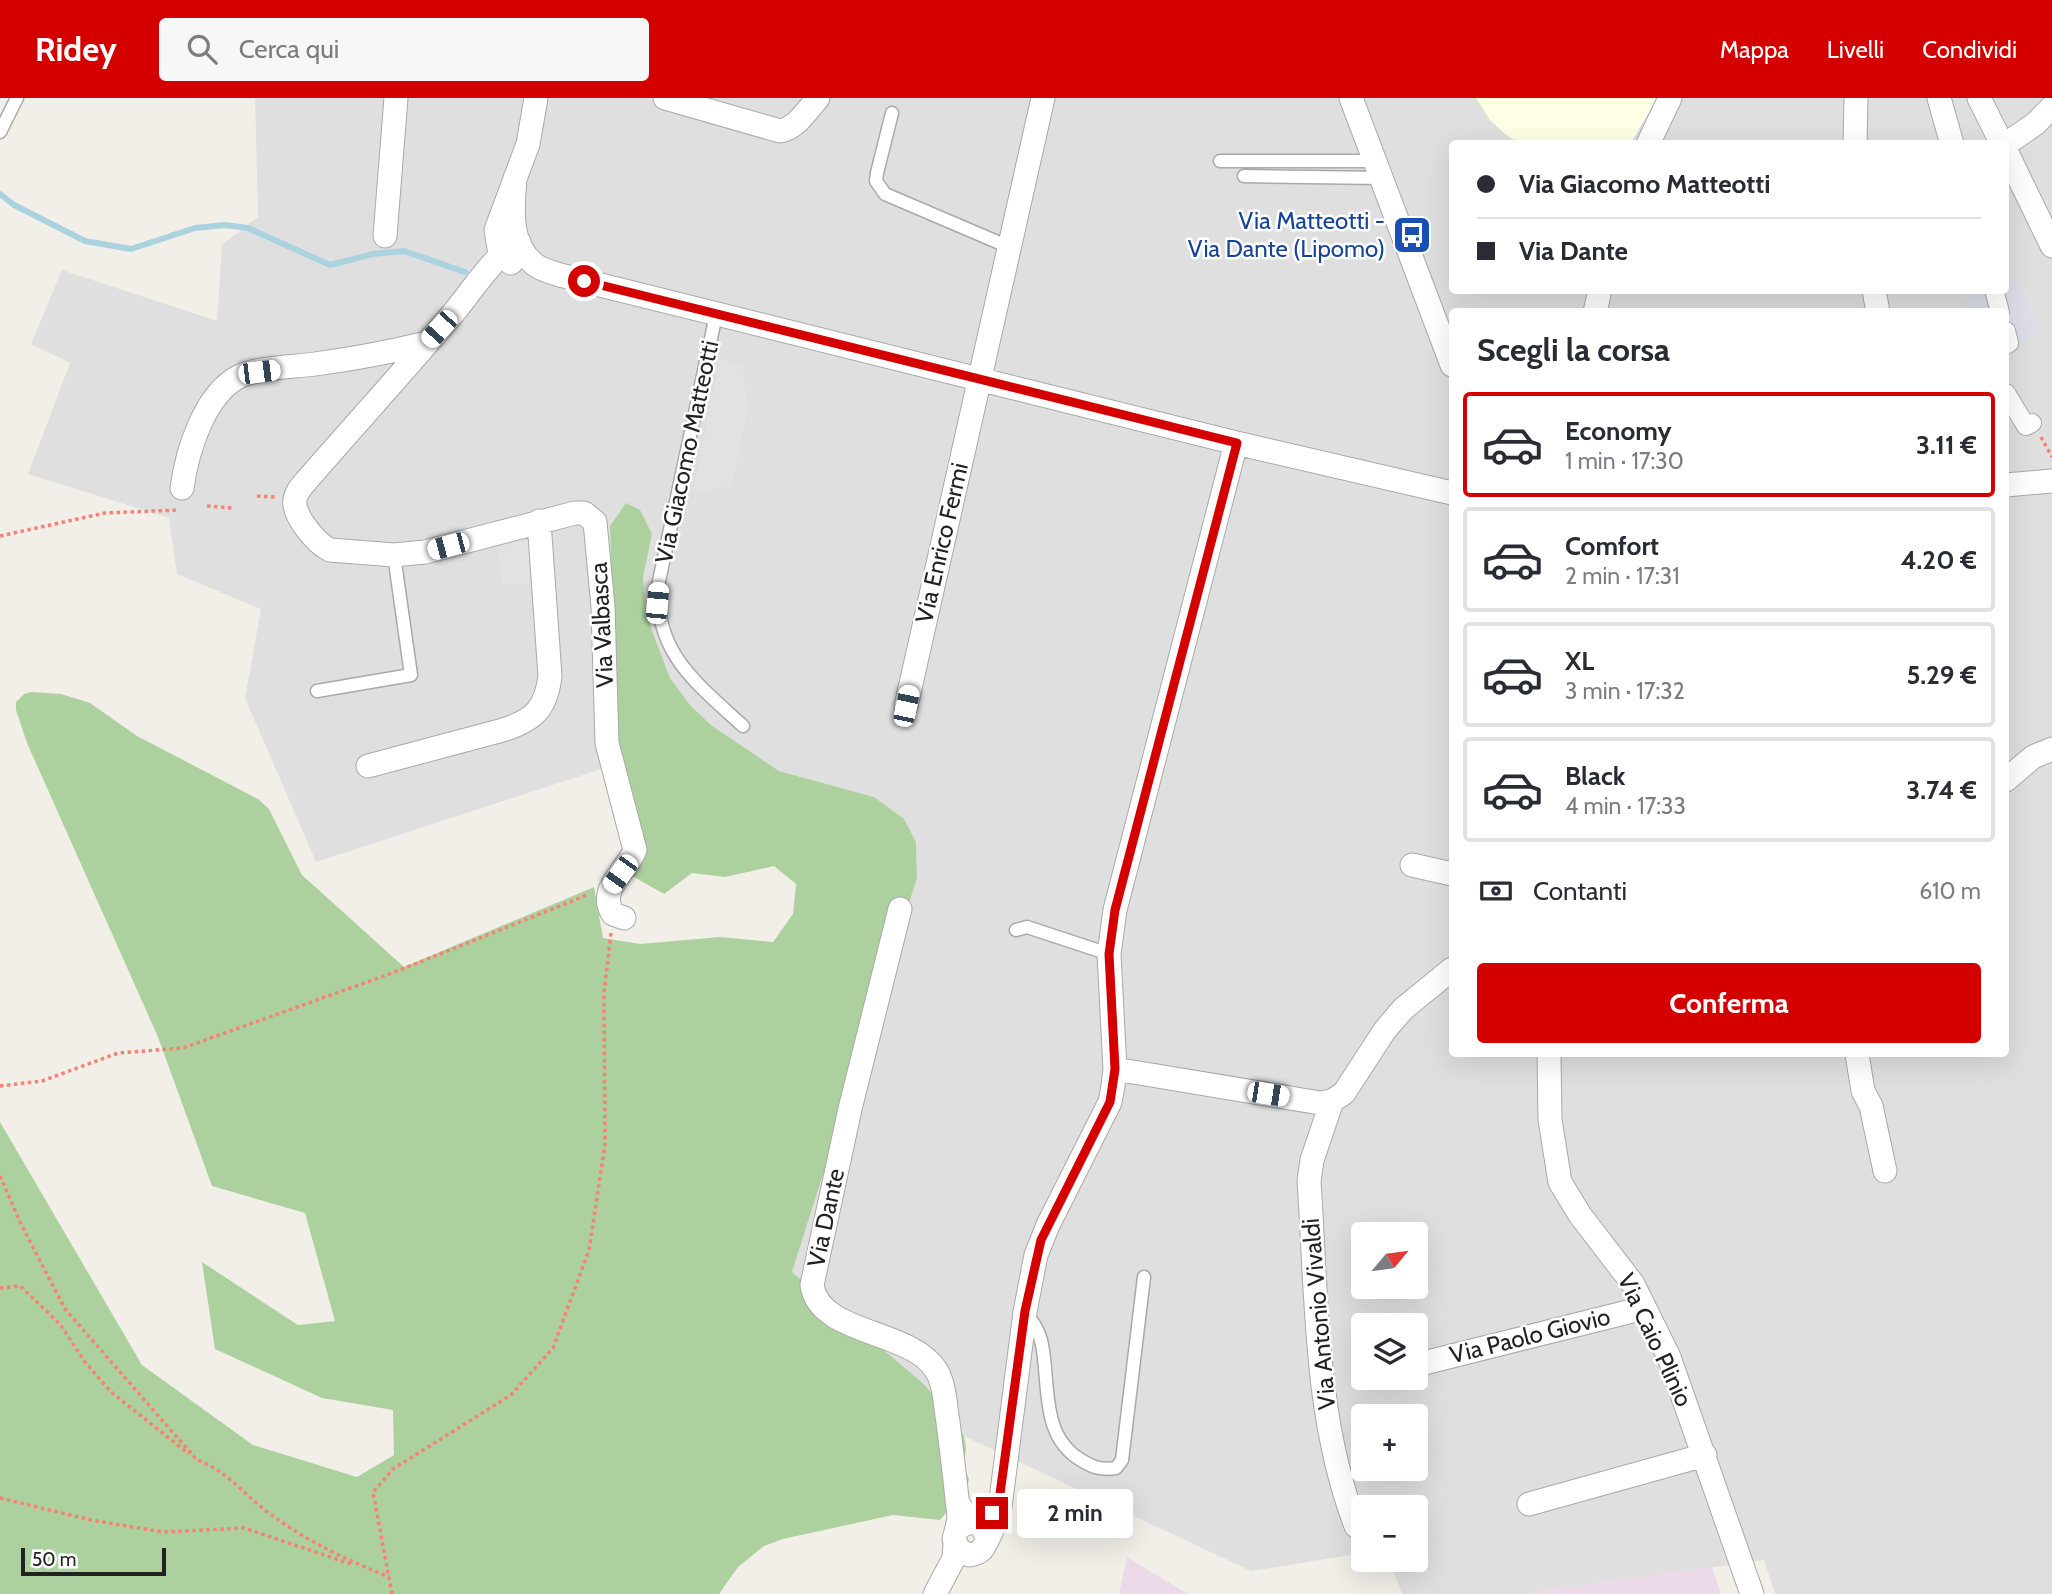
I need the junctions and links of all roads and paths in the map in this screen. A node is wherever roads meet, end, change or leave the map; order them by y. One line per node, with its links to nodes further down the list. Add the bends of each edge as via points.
1 (18, 98): 14 (lane)
2 (396, 98): 24 (street)
3 (536, 98): 27 (street, via 528,144 515,178)
4 (665, 98): 5 (street, via 780,131 796,124)
5 (818, 98)
6 (1043, 98): 26 (street, Via Enrico Fermi)
7 (1351, 98): 22 (street)
8 (1670, 98): 15 (street)
9 (1856, 98): 16 (street)
10 (1939, 98): 17 (street)
11 (1979, 98): 18 (street)
12 (2052, 107): 19 (street)
13 (892, 113): 26 (lane, via 876,181 885,194)
14 (0, 132)
15 (1649, 140)
16 (1856, 140)
17 (1951, 140)
18 (2002, 140)
19 (2009, 141)
20 (2009, 157): 25 (street)
21 (1220, 161): 22 (lane)
22 (1378, 170): 23 (lane); 30 (street)
23 (1244, 176)
24 (385, 236)
25 (2052, 246)
26 (1009, 247): 31 (street, Via Enrico Fermi)
27 (511, 248): 28 (street, Via Giacomo Matteotti, via 560,275); 29 (street, Via Valbasca)
28 (716, 315): 31 (street, Via Giacomo Matteotti); 46 (lane, Via Giacomo Matteotti, via 657,603 678,661)
29 (427, 343): 37 (street, via 239,377 218,395 197,430); 43 (street, Via Valbasca, via 306,480 295,499 298,514 322,546)
30 (1449, 357)
31 (979, 379): 34 (street, Via Giacomo Matteotti); 45 (street, Via Enrico Fermi)
32 (2009, 398): 33 (street, via 2026,426)
33 (2032, 423)
34 (1237, 443): 38 (street, Via Giacomo Matteotti); 56 (street, via 1115,910)
35 (2052, 481): 36 (street)
36 (2009, 485)
37 (182, 488): 42 (path, via 180,510 105,513)
38 (1449, 491)
39 (207, 506): 40 (path)
40 (232, 509)
41 (539, 521): 43 (street, Via Valbasca, via 425,552); 48 (street, via 550,676 542,707 512,727); 52 (street, Via Valbasca, via 580,513 588,515 597,527 607,744 635,849)
42 (0, 536)
43 (394, 555): 44 (lane, via 411,675)
44 (317, 691)
45 (906, 706)
46 (743, 726)
47 (2052, 749): 49 (street, via 2033,757)
48 (368, 766)
49 (2009, 777)
50 (1412, 865): 51 (street)
51 (1449, 873)
52 (610, 888): 54 (street, via 607,899); 61 (path, via 183,1048 118,1052 43,1081)
53 (900, 909): 75 (street, Via Dante, via 812,1285 824,1308 854,1327 915,1349 937,1371 960,1518)
54 (618, 916): 76 (path, via 604,993 605,1144 589,1250 553,1348 511,1395 393,1469 373,1492)
55 (1016, 930): 56 (lane, via 1027,927)
56 (1109, 954): 60 (street)
57 (1449, 971): 62 (street, via 1402,1009 1344,1093)
58 (1549, 1057): 67 (street, Via Caio Plinio, via 1550,1120 1560,1182 1622,1268)
59 (1857, 1057): 63 (street)
60 (1115, 1069): 62 (street, via 1320,1103); 68 (street, via 1110,1102 1041,1240)
61 (0, 1086)
62 (1332, 1101): 74 (street, Via Antonio Vivaldi, via 1309,1181 1324,1404)
63 (1885, 1171)
64 (0, 1176): 71 (path, via 65,1309)
65 (1144, 1276): 68 (lane, via 1122,1460 1116,1468 1098,1470 1071,1454 1053,1426 1042,1345 1037,1327)
66 (0, 1288): 71 (path, via 20,1286 60,1324 111,1392)
67 (1644, 1308): 69 (street, Via Paolo Giovio); 70 (street, Via Caio Plinio, via 1669,1357)
68 (1025, 1311): 75 (street, via 999,1515)
69 (1428, 1362)
70 (1704, 1455): 73 (street); 79 (street, Via Caio Plinio)
71 (197, 1460): 76 (path, via 212,1465 267,1511 344,1559)
72 (0, 1498): 76 (path, via 163,1532 244,1528)
73 (1529, 1504)
74 (1351, 1513)
75 (970, 1536): 77 (street)
76 (389, 1577): 78 (path)
77 (939, 1587)
78 (392, 1594)
79 (1752, 1594)

